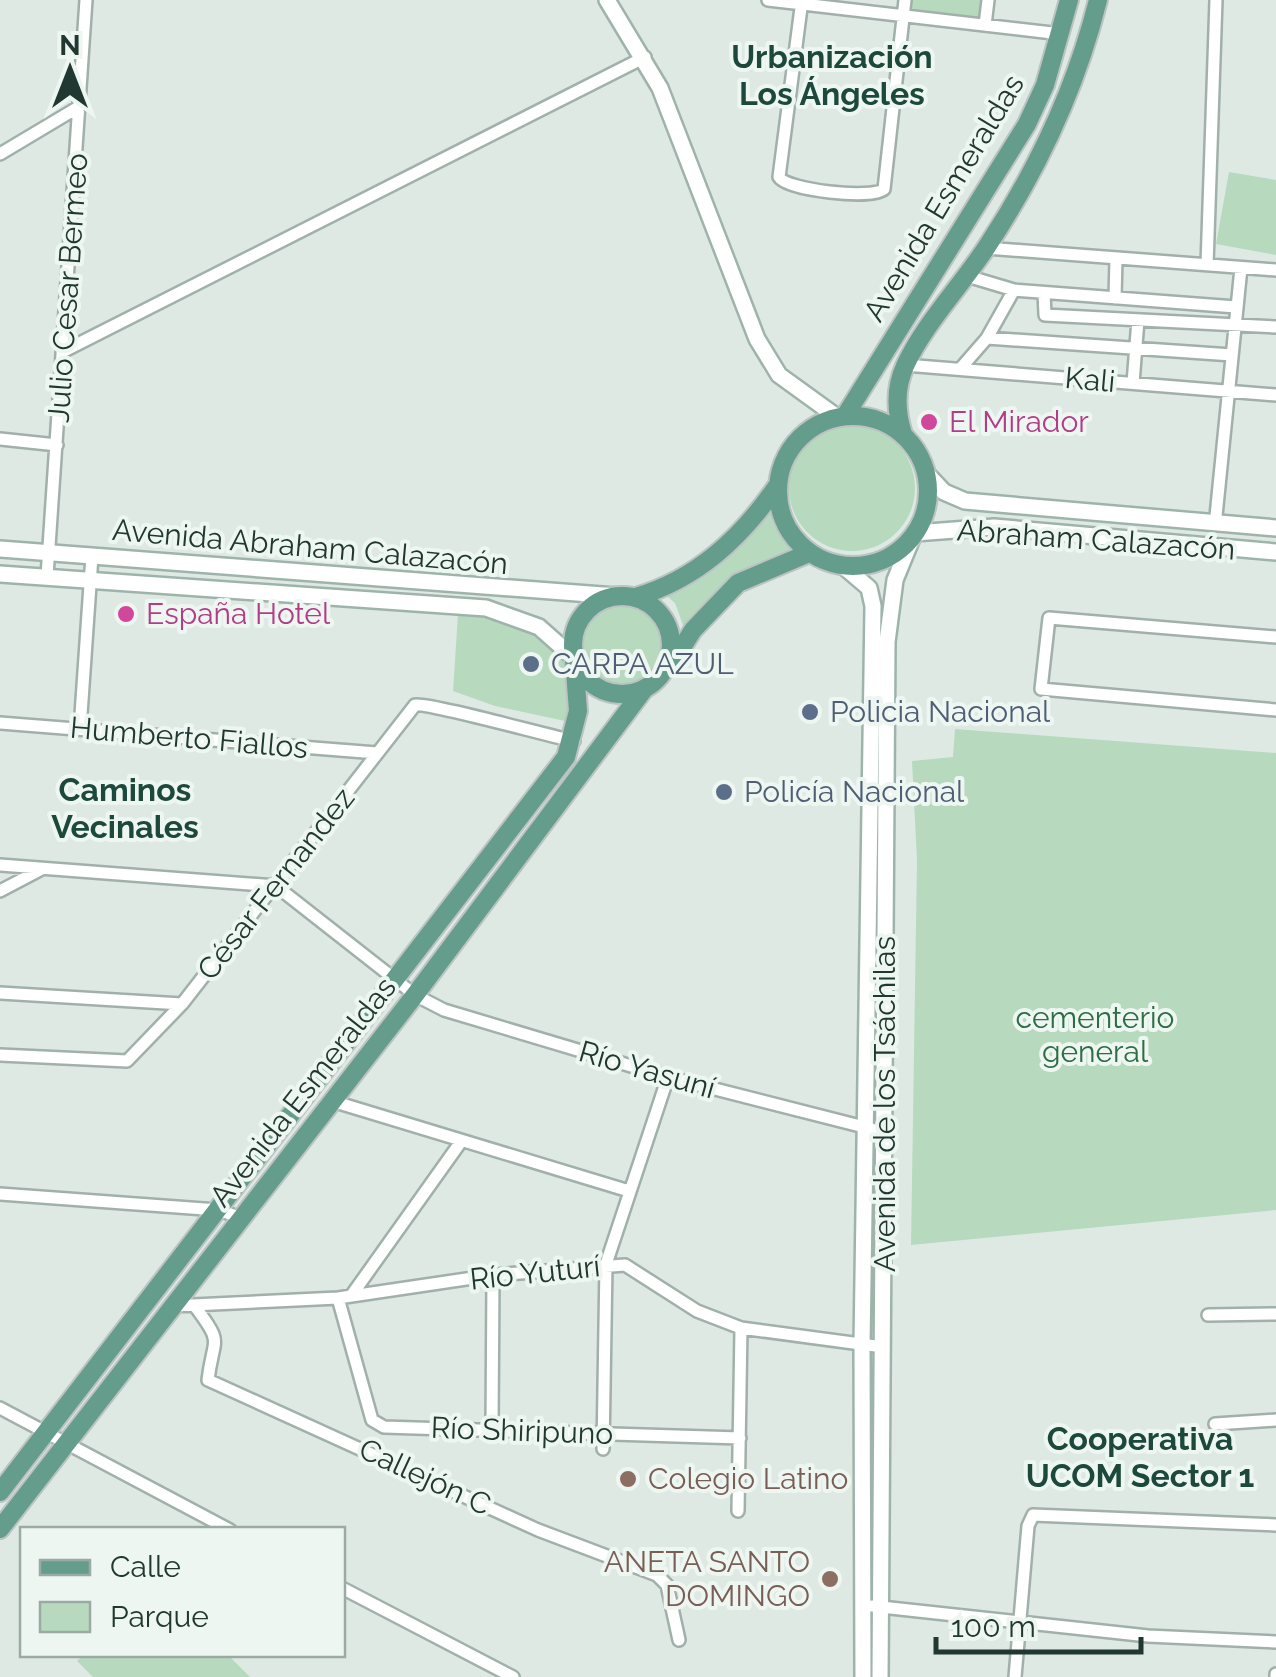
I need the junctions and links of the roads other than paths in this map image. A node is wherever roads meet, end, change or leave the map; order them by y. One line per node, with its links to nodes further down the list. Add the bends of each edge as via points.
1 (86, 0): 14 (street, Julio Cesar Bermeo)
2 (607, 0): 13 (main road)
3 (768, 0): 9 (street)
4 (904, 0): 10 (street)
5 (988, 0): 11 (street)
6 (1069, 0): 12 (main road, Avenida Esmeraldas)
7 (1098, 0): 16 (main road, Avenida Esmeraldas, via 1080,70)
8 (1216, 0): 18 (street)
9 (802, 2): 10 (street); 10 (street, via 782,184 878,195 884,189)
10 (903, 16): 11 (street)
11 (985, 25): 12 (street)
12 (1061, 34): 40 (main road, Avenida Esmeraldas, via 1027,124)
13 (645, 57): 33 (street); 40 (main road, via 757,339 779,374)
14 (82, 104): 15 (street); 33 (street, Julio Cesar Bermeo)
15 (0, 154)
16 (986, 248): 17 (street); 21 (main road, Avenida Esmeraldas)
17 (1116, 258): 18 (street); 24 (street)
18 (1207, 265): 19 (street)
19 (1240, 268): 20 (street); 25 (street)
20 (1276, 270)
21 (967, 276): 22 (street); 35 (main road, Avenida Esmeraldas)
22 (1014, 290): 23 (street); 30 (street)
23 (1044, 293): 24 (street); 26 (street)
24 (1114, 298): 25 (street)
25 (1236, 307): 28 (street)
26 (1045, 315): 27 (street); 31 (street)
27 (1138, 320): 28 (street); 32 (street)
28 (1235, 324): 29 (street); 34 (street)
29 (1276, 328)
30 (987, 338): 31 (street); 36 (street)
31 (1043, 340): 32 (street)
32 (1135, 347): 34 (street); 37 (street)
33 (64, 351): 43 (street, Julio Cesar Bermeo)
34 (1232, 355): 38 (street)
35 (905, 365): 36 (street, Kali); 41 (main road, Avenida Esmeraldas, via 897,403)
36 (960, 369): 37 (street, Kali)
37 (1132, 383): 38 (street, Kali)
38 (1228, 391): 39 (street, Kali); 46 (street)
39 (1276, 395)
40 (841, 416): 41 (main road, via 886,423); 45 (main road, via 802,434 780,467)
41 (903, 434): 44 (main road)
42 (0, 439): 43 (street)
43 (57, 445): 50 (street, Julio Cesar Bermeo)
44 (926, 473): 47 (main road, Abraham Calazacón, via 965,501); 48 (main road, via 926,504)
45 (777, 486): 51 (main road, via 785,523); 59 (main road, via 709,562)
46 (1216, 516)
47 (1276, 528)
48 (914, 534): 52 (main road, Abraham Calazacón, via 994,526); 54 (main road, via 882,560); 80 (main road, Avenida de los Tsáchilas, via 896,580 887,642)
49 (0, 549): 50 (main road, Avenida Abraham Calazacón)
50 (48, 552): 53 (main road, Avenida Abraham Calazacón); 56 (street, Julio Cesar Bermeo)
51 (810, 552): 54 (main road); 62 (main road, Avenida Esmeraldas, via 738,583)
52 (1276, 552)
53 (92, 556): 57 (street); 58 (main road, Avenida Abraham Calazacón)
54 (842, 565): 79 (main road, Avenida de los Tsáchilas, via 869,588 873,606)
55 (0, 574): 56 (main road, Avenida Abraham Calazacón)
56 (46, 576): 57 (main road, Avenida Abraham Calazacón)
57 (90, 578): 61 (main road, Avenida Abraham Calazacón, via 486,608 539,627); 65 (street)
58 (616, 596): 59 (main road); 61 (main road, via 586,611 573,641)
59 (636, 597): 62 (main road, via 670,630 672,647)
60 (1276, 637): 63 (street, via 1049,618 1042,693)
61 (574, 658): 62 (main road, via 595,686 628,694); 66 (main road)
62 (652, 683): 74 (main road, Avenida Esmeraldas)
63 (1276, 710)
64 (0, 723): 65 (street, Humberto Fiallos)
65 (80, 728): 67 (street, Humberto Fiallos)
66 (574, 741): 67 (street, César Fernandez, via 420,704); 72 (main road, Avenida Esmeraldas)
67 (377, 753): 70 (street, César Fernandez)
68 (0, 865): 69 (street)
69 (44, 868): 70 (street); 71 (street)
70 (276, 886): 72 (street, Río Yasuní); 75 (street, César Fernandez)
71 (0, 891)
72 (397, 981): 74 (street, Río Yasuní); 84 (main road, Avenida Esmeraldas)
73 (0, 992): 75 (street)
74 (415, 995): 77 (street, Río Yasuní, via 444,1010); 78 (main road, Avenida Esmeraldas)
75 (182, 1004): 76 (street, César Fernandez, via 128,1061)
76 (0, 1055)
77 (668, 1077): 79 (street, Río Yasuní); 82 (street)
78 (332, 1101): 81 (street); 85 (main road, Avenida Esmeraldas)
79 (866, 1128): 80 (street, Río Yasuní); 94 (main road, Avenida de los Tsáchilas)
80 (884, 1130): 95 (main road, Avenida de los Tsáchilas)
81 (460, 1142): 82 (street); 88 (street)
82 (629, 1191): 86 (street)
83 (0, 1194): 84 (street)
84 (218, 1210): 85 (street); 100 (main road, Avenida Esmeraldas)
85 (238, 1217): 90 (main road, Avenida Esmeraldas)
86 (606, 1264): 87 (street, Río Yuturí); 93 (street, Río Yuturí, via 625,1265 697,1311); 101 (street)
87 (493, 1275): 88 (street, Río Yuturí); 99 (street)
88 (345, 1297): 89 (street, Río Yuturí); 99 (street, Río Shiripuno, via 377,1424)
89 (194, 1305): 90 (street, Río Yuturí); 114 (street, Callejón C, via 218,1346 208,1380 538,1530 657,1575 667,1585)
90 (172, 1306): 103 (main road, Avenida Esmeraldas)
91 (1276, 1314): 92 (street)
92 (1208, 1315)
93 (740, 1328): 94 (street, Río Yuturí); 102 (street)
94 (862, 1344): 95 (street, Río Yuturí); 111 (main road, Avenida de los Tsáchilas)
95 (883, 1347): 112 (main road, Avenida de los Tsáchilas)
96 (0, 1408): 100 (street)
97 (1276, 1420): 98 (street)
98 (1215, 1424)
99 (492, 1428): 101 (street, Río Shiripuno)
100 (46, 1433): 103 (street); 105 (main road, Avenida Esmeraldas)
101 (604, 1434): 102 (street, Río Shiripuno); 104 (street)
102 (740, 1438): 106 (street)
103 (65, 1443): 108 (street); 109 (main road, Avenida Esmeraldas)
104 (603, 1449)
105 (0, 1492)
106 (738, 1510)
107 (1276, 1525): 113 (street, via 1033,1515)
108 (224, 1527)
109 (0, 1528)
110 (345, 1590): 116 (street)
111 (863, 1605): 112 (street); 119 (main road, Avenida de los Tsáchilas)
112 (881, 1606): 113 (street); 120 (main road, Avenida de los Tsáchilas)
113 (1022, 1622): 115 (street); 121 (street)
114 (678, 1640)
115 (1276, 1642)
116 (488, 1664): 117 (street); 118 (street)
117 (478, 1677)
118 (512, 1677)
119 (863, 1677)
120 (880, 1677)
121 (1016, 1677)

